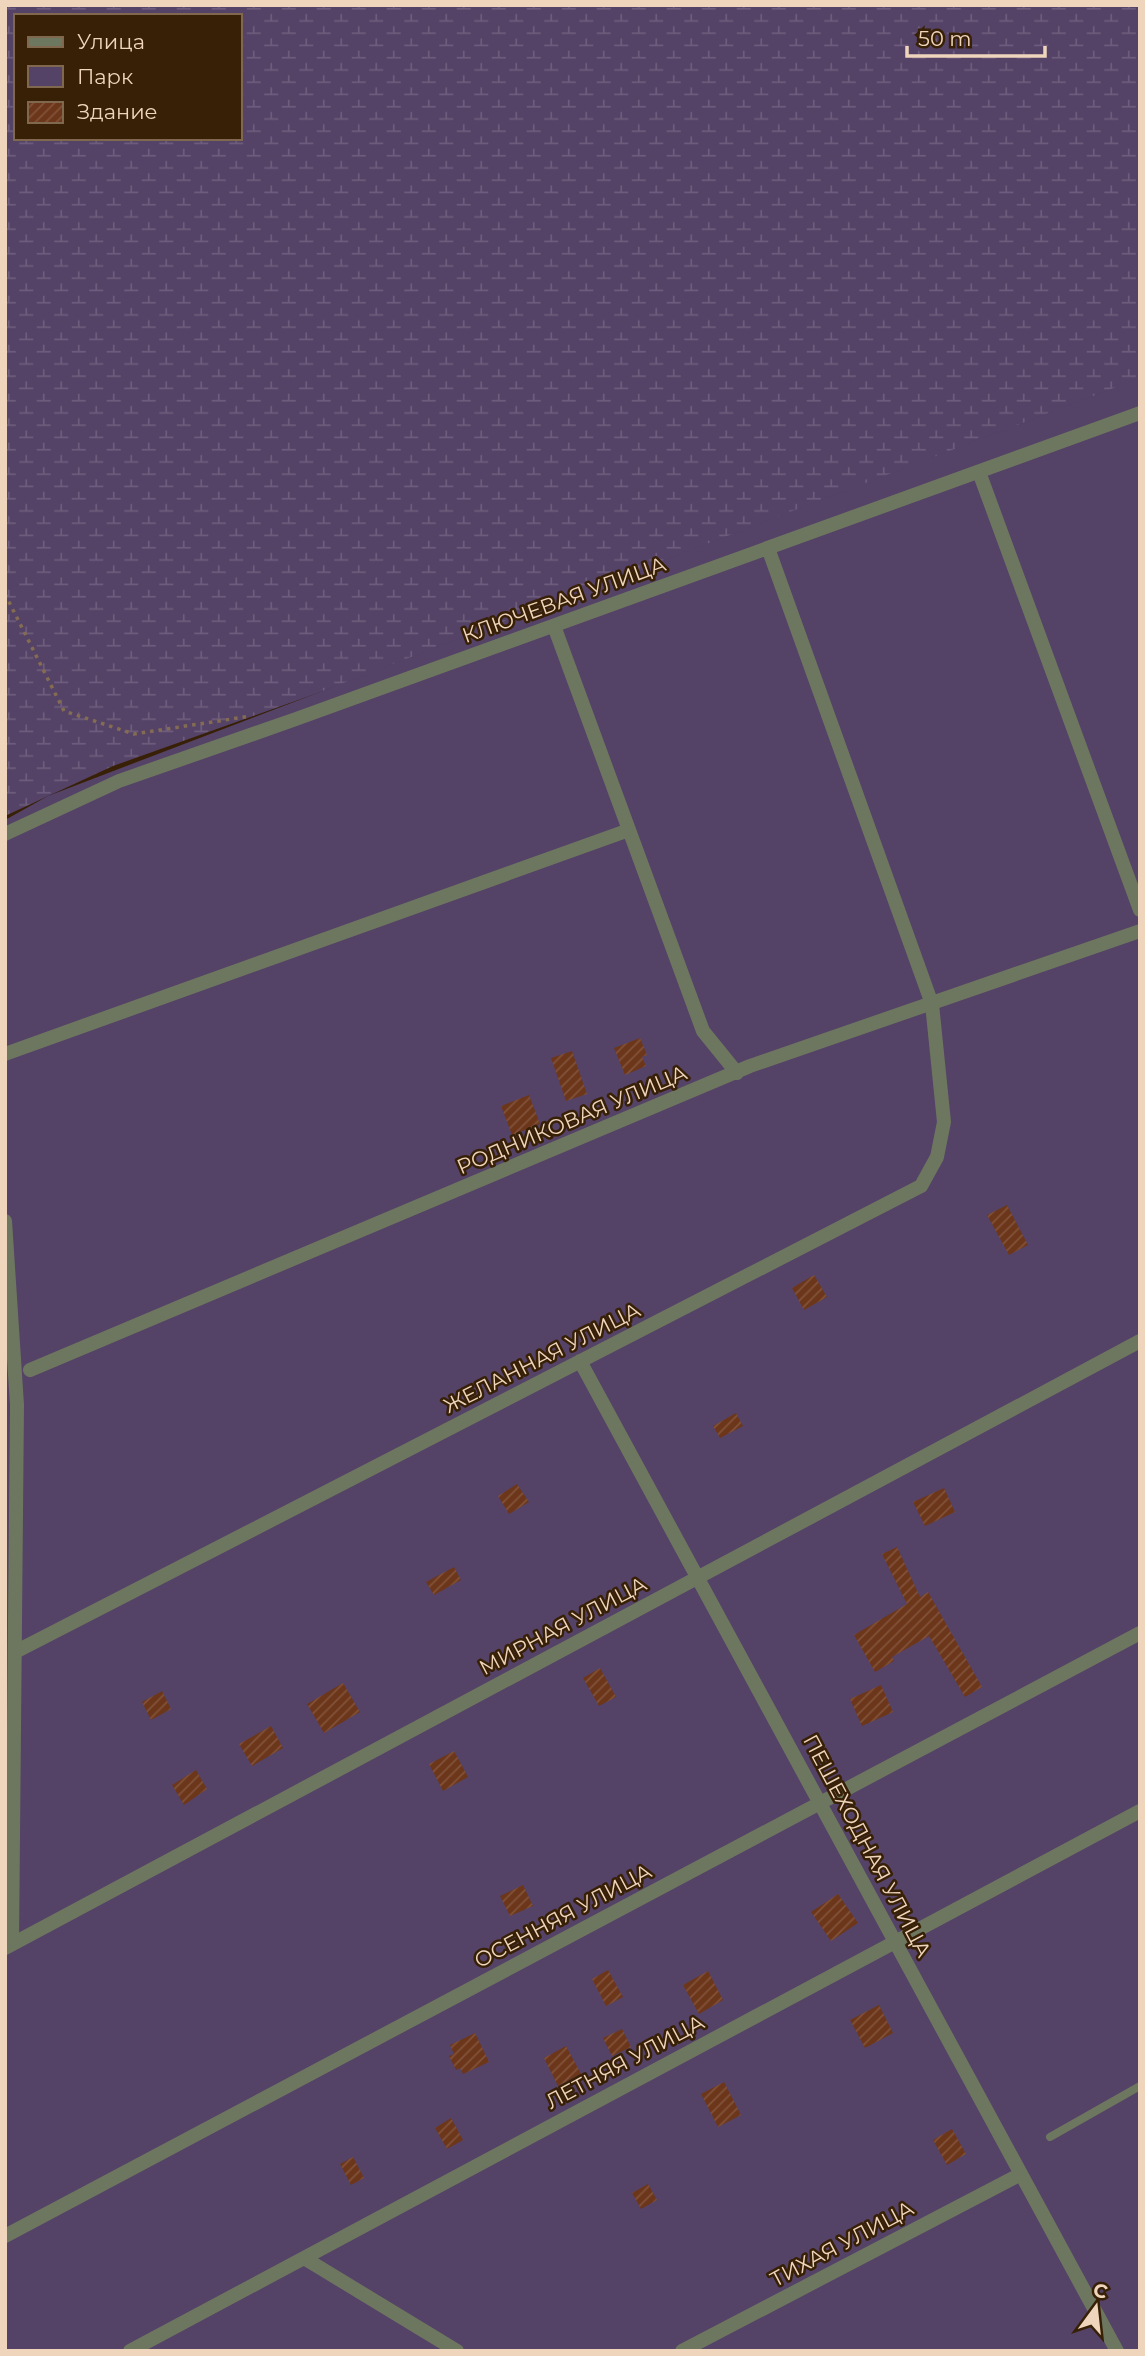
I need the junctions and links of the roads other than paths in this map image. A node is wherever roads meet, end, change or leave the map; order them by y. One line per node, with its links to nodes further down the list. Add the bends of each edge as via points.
1 (1140, 414): 2 (street, КЛЮЧЕВАЯ УЛИЦА)
2 (979, 472): 3 (street, КЛЮЧЕВАЯ УЛИЦА); 7 (street)
3 (768, 548): 4 (street, КЛЮЧЕВАЯ УЛИЦА); 9 (street, ЖЕЛАННАЯ УЛИЦА)
4 (554, 626): 5 (street); 6 (street, КЛЮЧЕВАЯ УЛИЦА, via 120,781)
5 (629, 830): 10 (street); 11 (street, via 703,1031)
6 (5, 834)
7 (1140, 910)
8 (1140, 931): 9 (street, РОДНИКОВАЯ УЛИЦА)
9 (932, 1004): 11 (street, РОДНИКОВАЯ УЛИЦА); 14 (street, ЖЕЛАННАЯ УЛИЦА, via 944,1122 937,1157 921,1186)
10 (5, 1054)
11 (737, 1073): 15 (street, РОДНИКОВАЯ УЛИЦА)
12 (5, 1221): 18 (street, via 17,1405)
13 (1140, 1341): 16 (street, МИРНАЯ УЛИЦА)
14 (580, 1362): 16 (street, ПЕШЕХОДНАЯ УЛИЦА); 18 (street, ЖЕЛАННАЯ УЛИЦА)
15 (30, 1370)
16 (698, 1577): 19 (street, ПЕШЕХОДНАЯ УЛИЦА); 22 (street, МИРНАЯ УЛИЦА)
17 (1140, 1633): 19 (street, ОСЕННЯЯ УЛИЦА)
18 (15, 1652): 22 (street)
19 (820, 1803): 21 (street, ПЕШЕХОДНАЯ УЛИЦА); 26 (street, ОСЕННЯЯ УЛИЦА)
20 (1140, 1811): 21 (street, ЛЕТНЯЯ УЛИЦА)
21 (895, 1942): 25 (street, ПЕШЕХОДНАЯ УЛИЦА); 27 (street, ЛЕТНЯЯ УЛИЦА)
22 (9, 1946)
23 (1140, 2086): 24 (lane)
24 (1050, 2137)
25 (1021, 2174): 30 (street, ТИХАЯ УЛИЦА); 31 (street, ПЕШЕХОДНАЯ УЛИЦА)
26 (5, 2236)
27 (304, 2258): 28 (street, ЛЕТНЯЯ УЛИЦА); 29 (street)
28 (130, 2351)
29 (457, 2351)
30 (682, 2351)
31 (1117, 2351)

